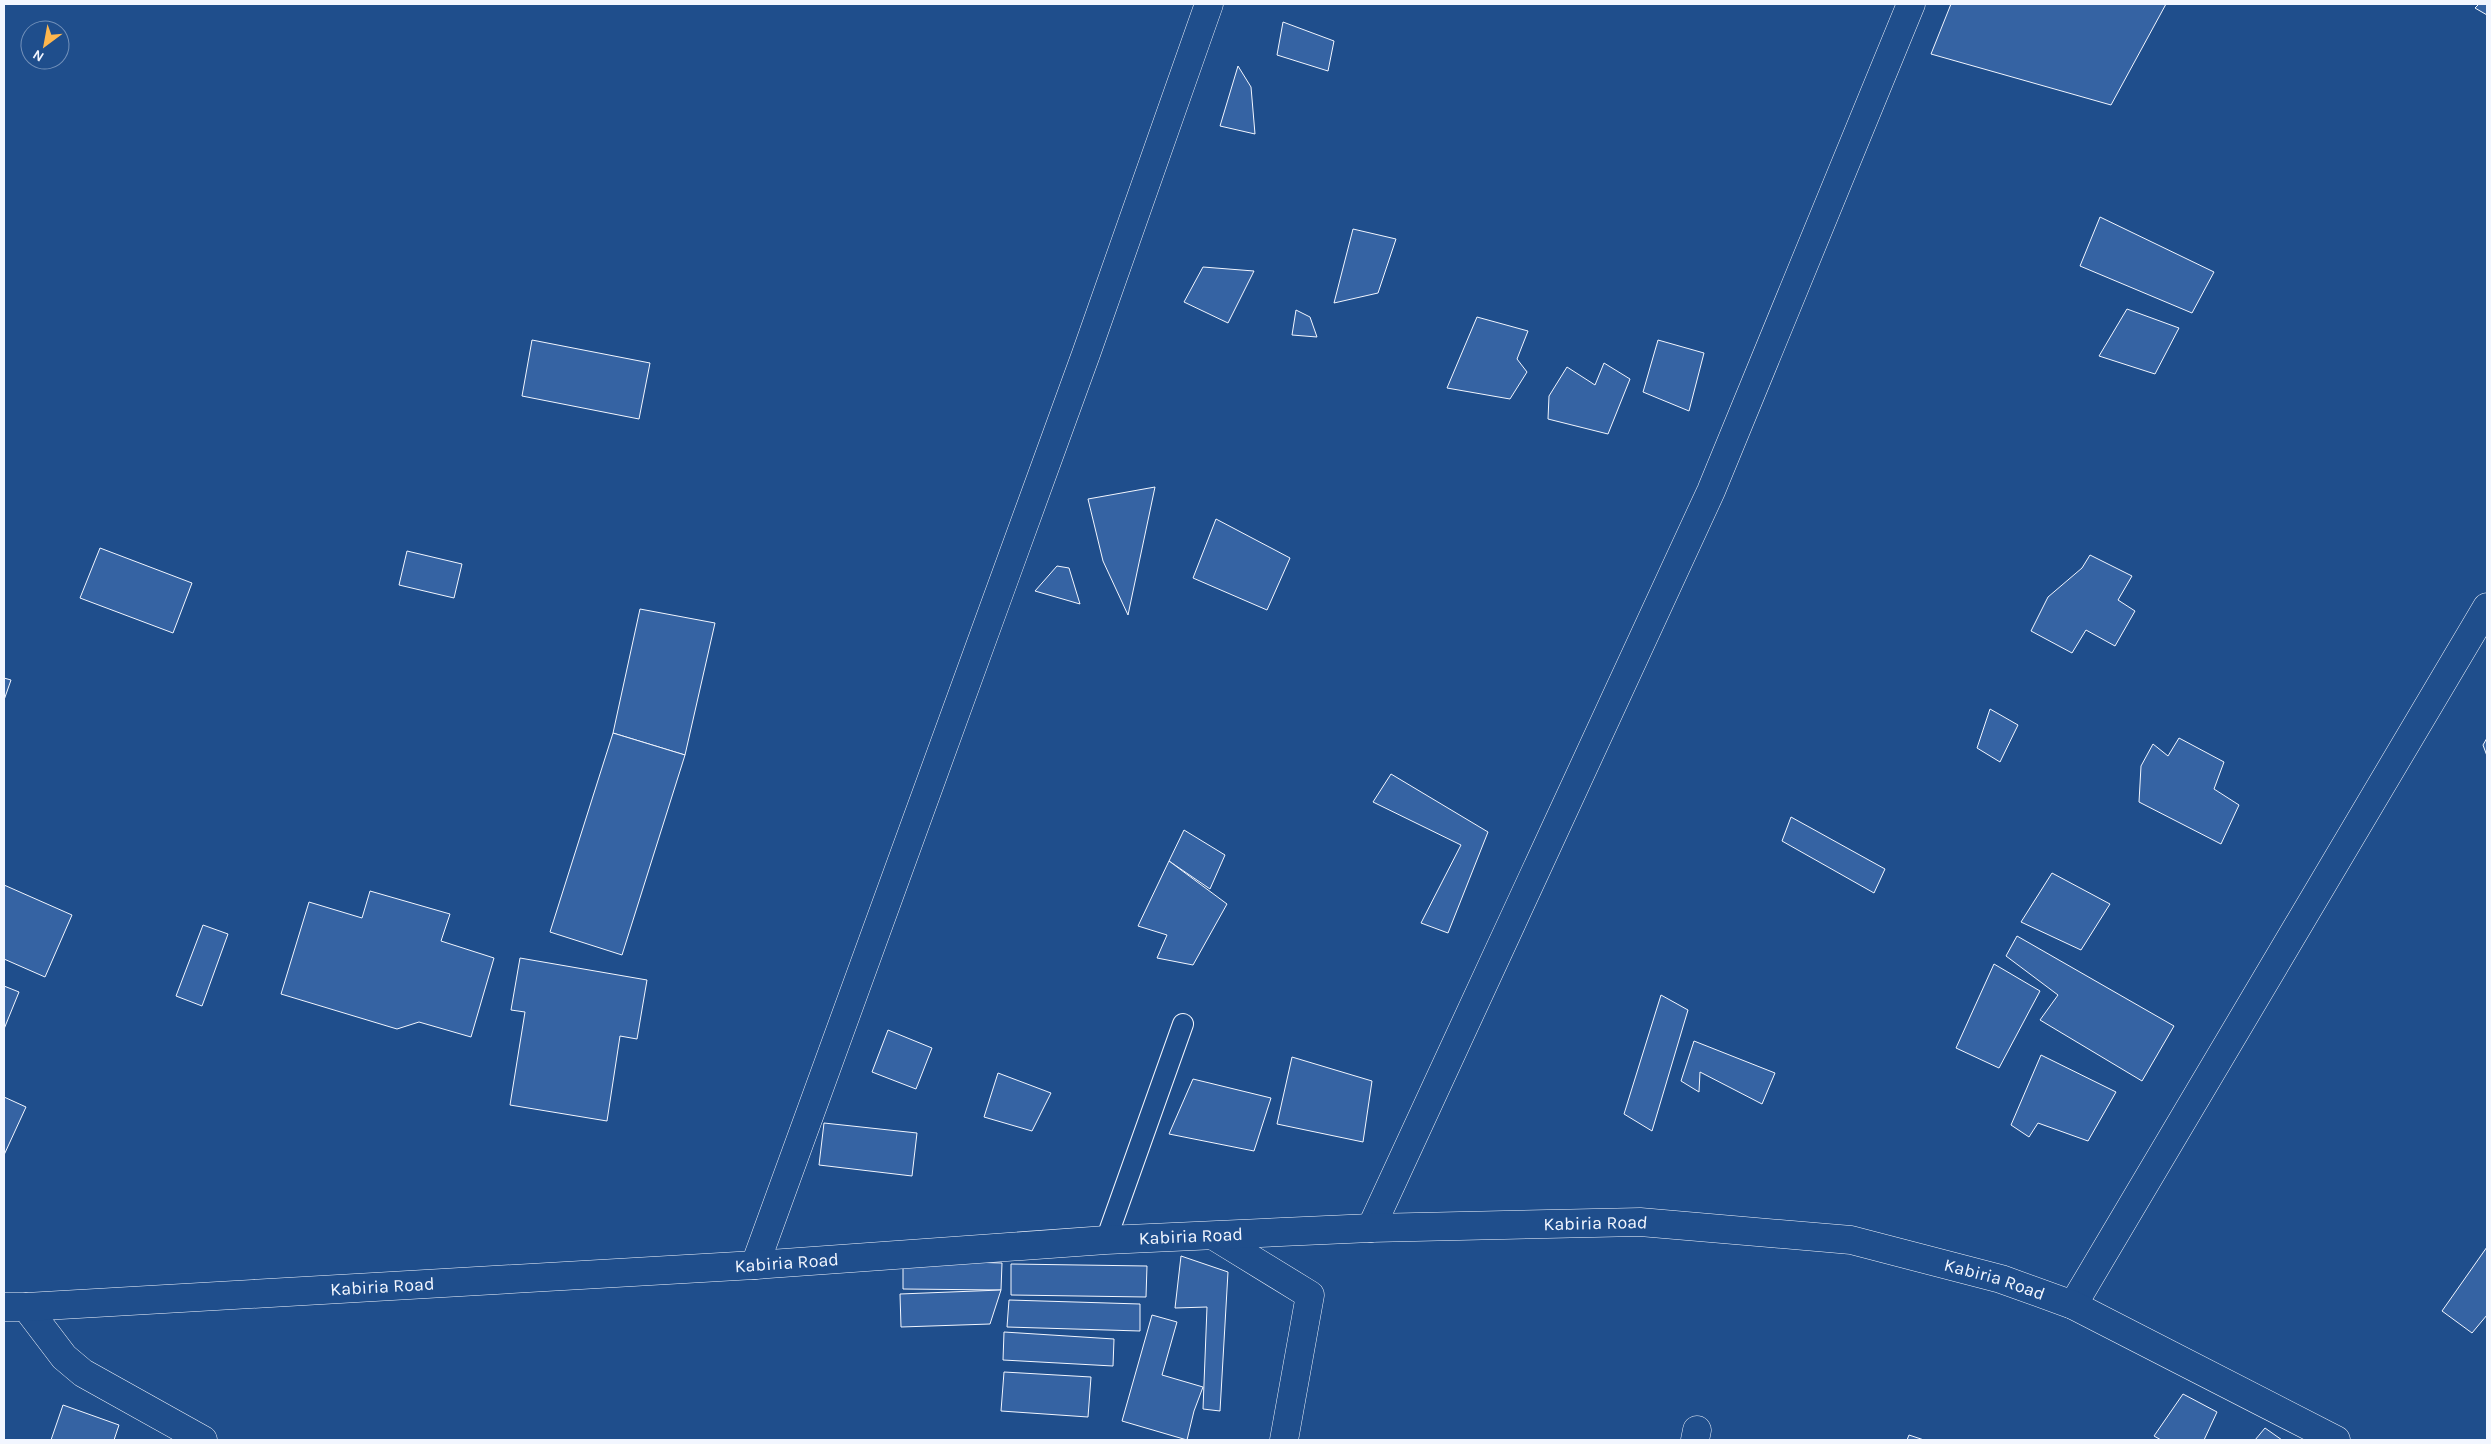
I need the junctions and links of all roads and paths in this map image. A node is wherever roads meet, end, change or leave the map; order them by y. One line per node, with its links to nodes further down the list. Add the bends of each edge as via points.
1 (1209, 4): 8 (street, via 1080,373)
2 (1911, 4): 5 (street, via 1711,491)
3 (2487, 608): 9 (street)
4 (1183, 1024): 7 (lane)
5 (1371, 1228): 6 (street, Kabiria Road); 9 (street, Kabiria Road, via 1640,1222 1851,1240 2001,1279)
6 (1214, 1236): 7 (street, Kabiria Road); 12 (street, via 1310,1295)
7 (1106, 1240): 8 (street, Kabiria Road)
8 (755, 1265): 10 (street, Kabiria Road)
9 (2073, 1304): 13 (street, Kabiria Road)
10 (15, 1307): 11 (street, via 83,1372)
11 (203, 1440)
12 (1284, 1440)
13 (2336, 1440)

